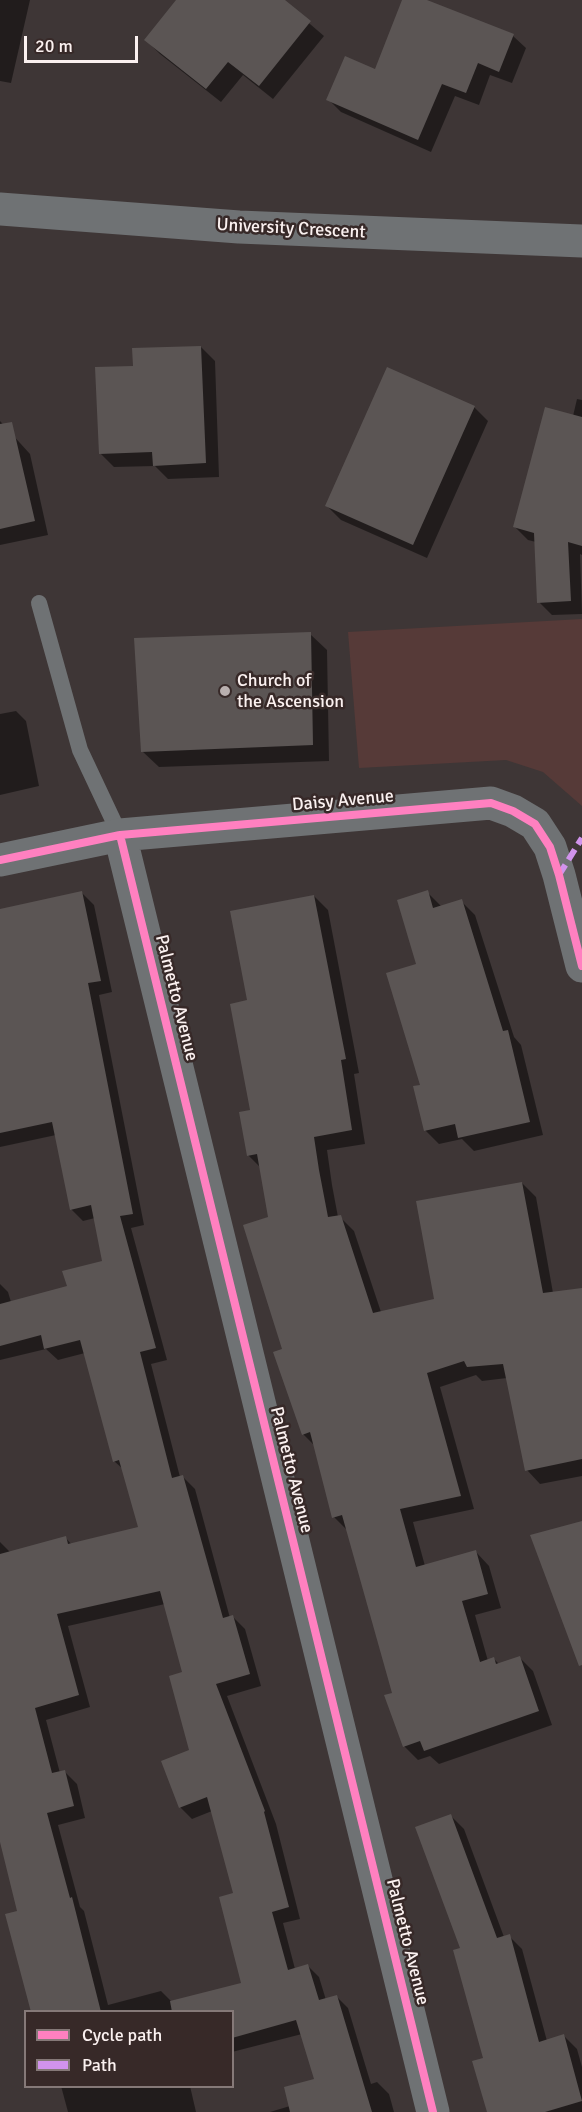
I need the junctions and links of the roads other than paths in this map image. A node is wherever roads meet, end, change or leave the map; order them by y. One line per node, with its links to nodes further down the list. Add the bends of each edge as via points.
1 (0, 209): 2 (street, University Crescent, via 239,227)
2 (582, 241)
3 (39, 603): 4 (lane, via 80,750)
4 (120, 835): 5 (street, Daisy Avenue); 6 (street, Daisy Avenue, via 491,803 535,824 550,848); 7 (street, Palmetto Avenue)
5 (0, 860)
6 (582, 966)
7 (433, 2112)

